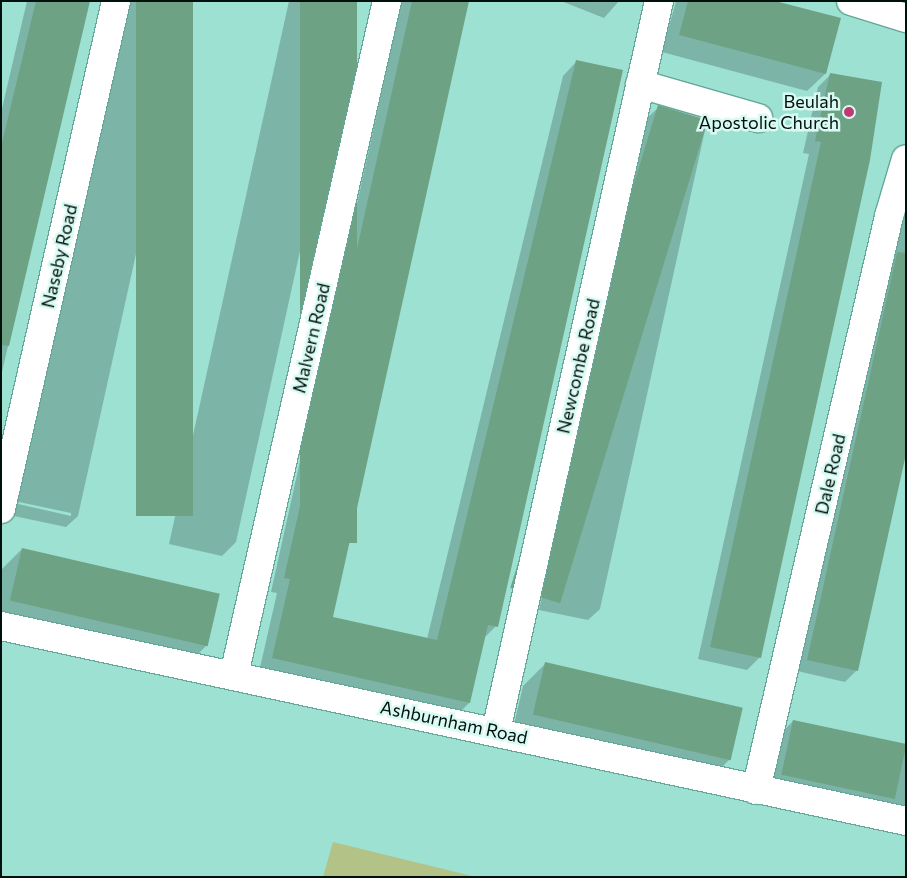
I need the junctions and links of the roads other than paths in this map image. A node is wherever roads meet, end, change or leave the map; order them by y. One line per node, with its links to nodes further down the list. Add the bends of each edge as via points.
1 (116, 1): 9 (street, Naseby Road)
2 (387, 1): 11 (street, Malvern Road)
3 (659, 1): 6 (street, Newcombe Road)
4 (851, 1): 5 (street)
5 (906, 18)
6 (640, 84): 7 (street); 12 (street, Newcombe Road)
7 (758, 118)
8 (906, 159): 13 (street, Dale Road, via 889,216)
9 (1, 510)
10 (1, 626): 11 (street, Ashburnham Road)
11 (234, 676): 12 (street, Ashburnham Road)
12 (496, 731): 13 (street, Ashburnham Road)
13 (756, 790): 14 (street, Ashburnham Road)
14 (906, 821)

